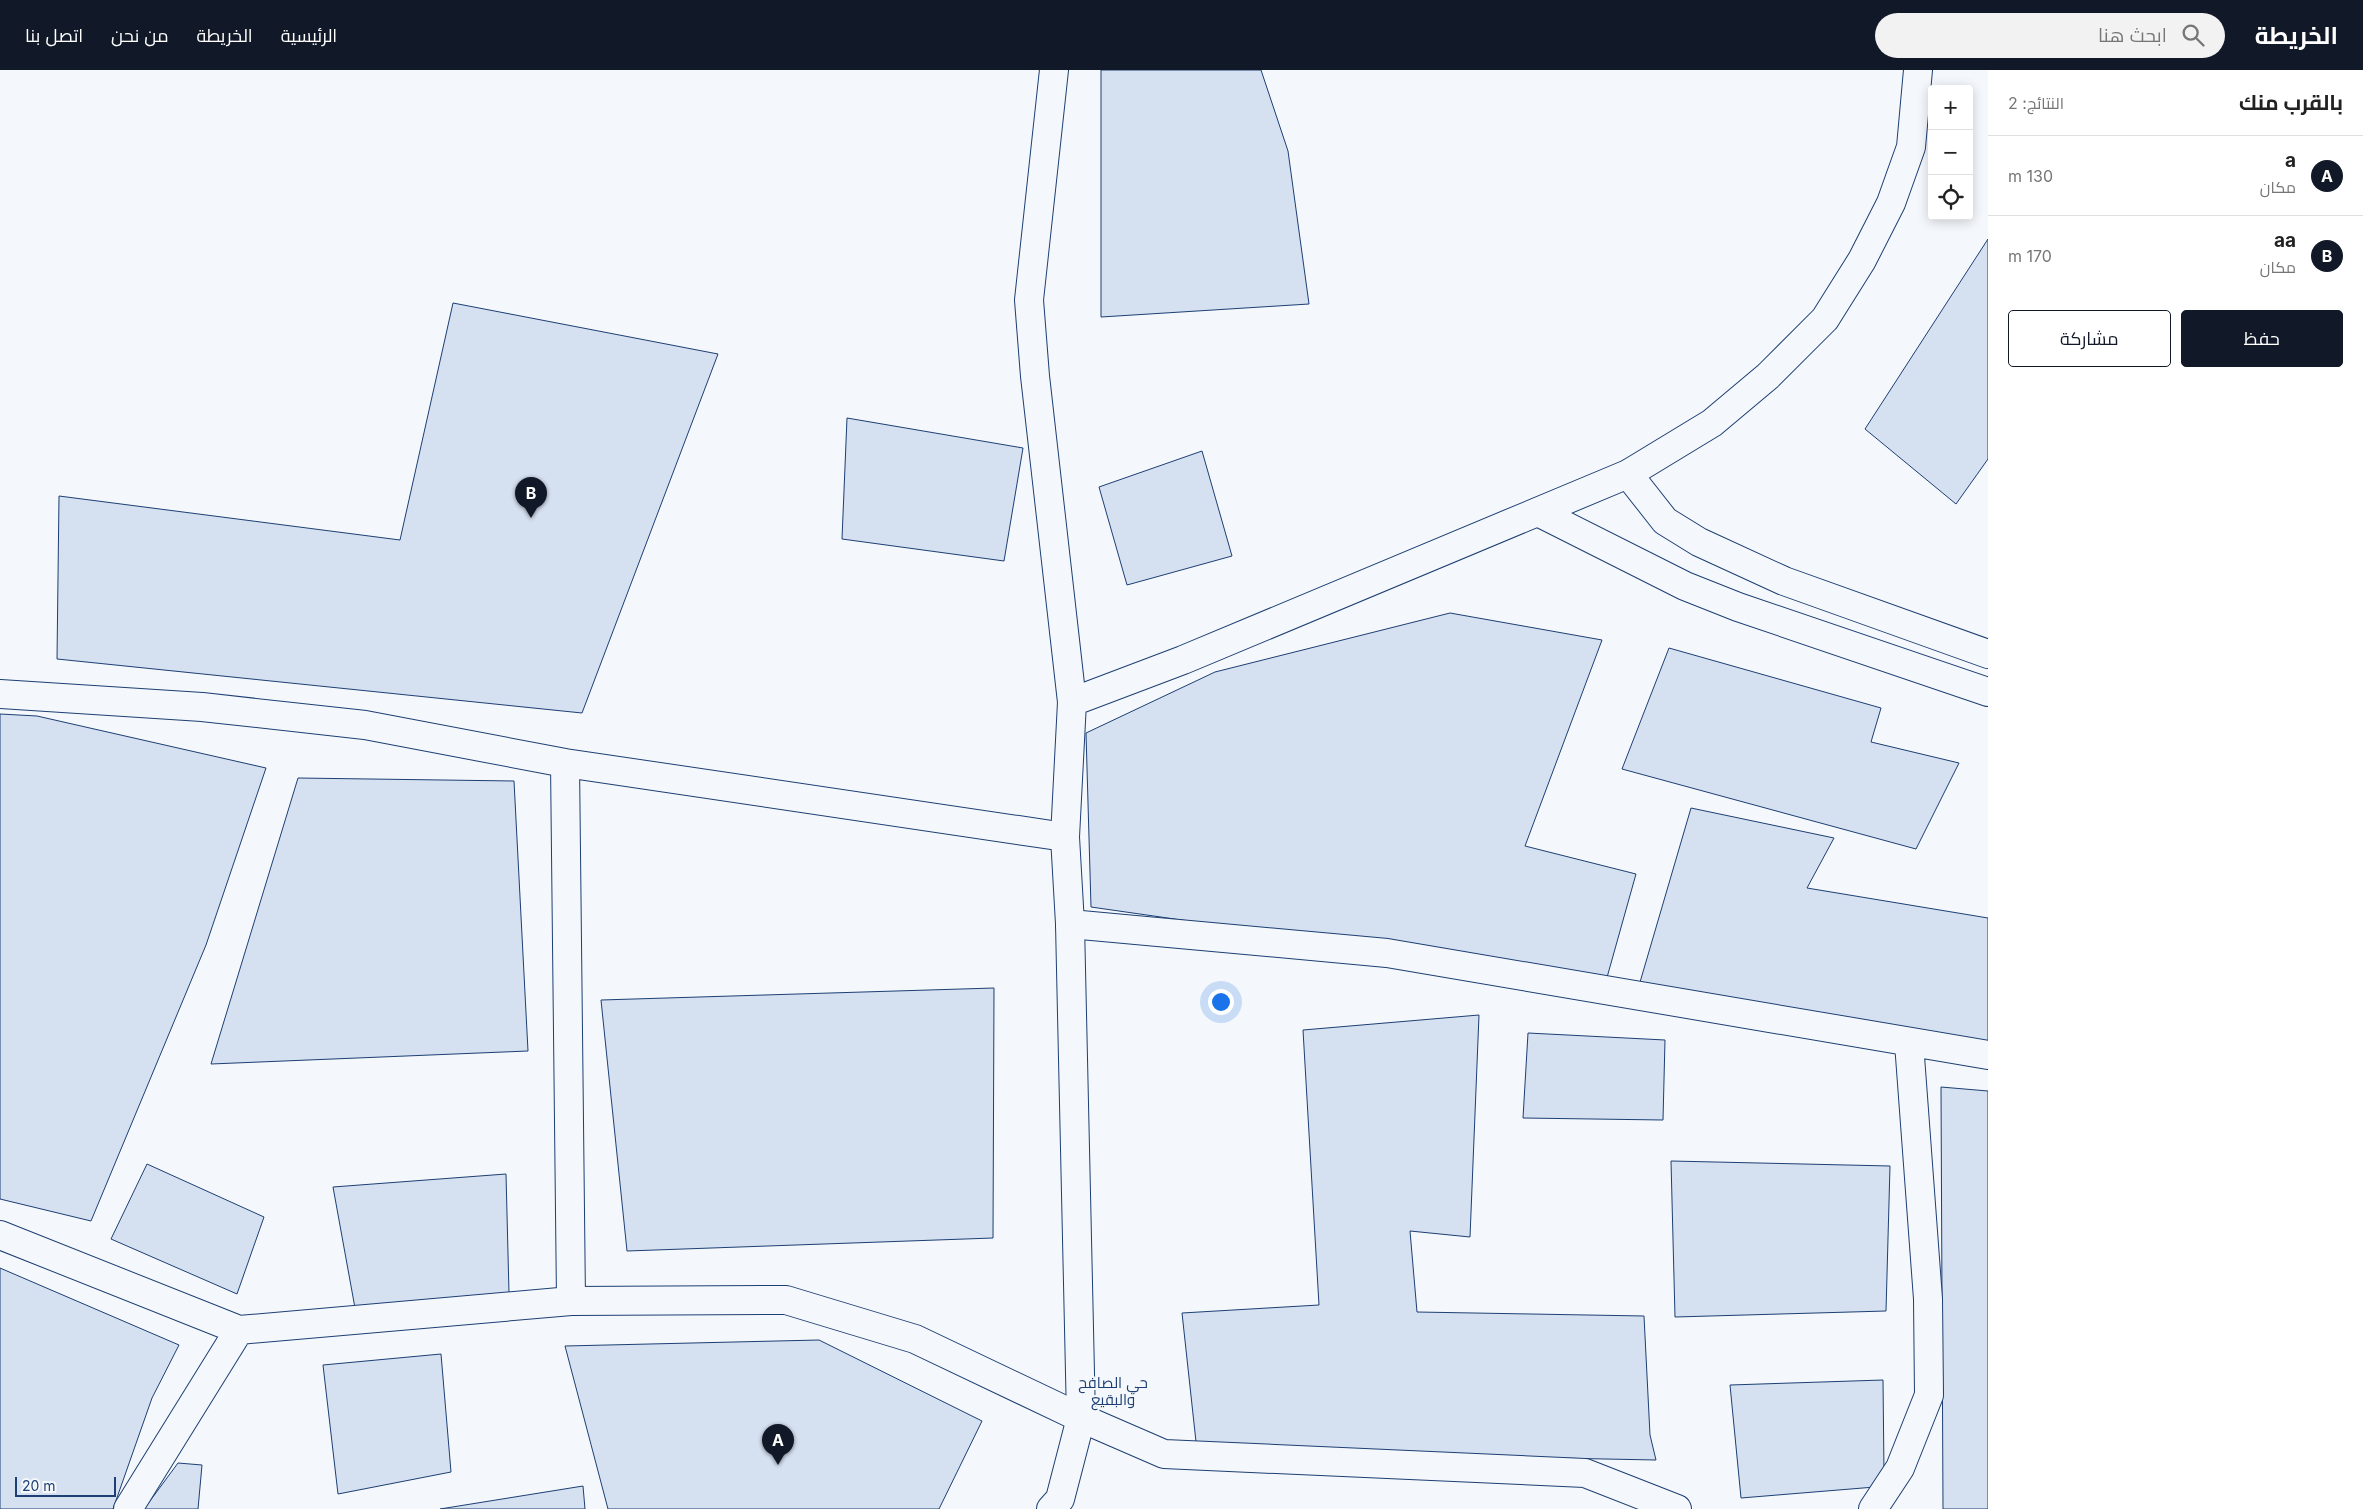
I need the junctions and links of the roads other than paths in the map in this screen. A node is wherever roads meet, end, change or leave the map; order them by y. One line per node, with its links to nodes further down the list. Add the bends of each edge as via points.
1 (1054, 70): 8 (street, via 1029,300)
2 (1918, 70): 3 (street, via 1911,147 1891,203 1862,260 1825,319 1768,376 1712,423)
3 (1628, 474): 4 (street); 5 (street, via 1665,521 1707,546 1784,582)
4 (1538, 512): 6 (street, via 1685,586); 8 (street, via 1183,660)
5 (1988, 654)
6 (1988, 692)
7 (0, 694): 9 (street, via 202,707 365,725)
8 (1072, 702): 10 (street)
9 (565, 763): 10 (street); 15 (street)
10 (1065, 837): 11 (street)
11 (1070, 924): 12 (street, via 1386,954); 17 (street)
12 (1910, 1043): 13 (street); 21 (street, via 1928,1299 1928,1395 1900,1468)
13 (1988, 1055)
14 (0, 1235): 16 (street)
15 (571, 1301): 16 (street); 17 (street, via 786,1300 915,1339)
16 (239, 1330): 18 (street)
17 (1081, 1418): 19 (street, via 1060,1499); 20 (street, via 1164,1454 1585,1473)
18 (128, 1509)
19 (1051, 1509)
20 (1677, 1509)
21 (1873, 1509)

